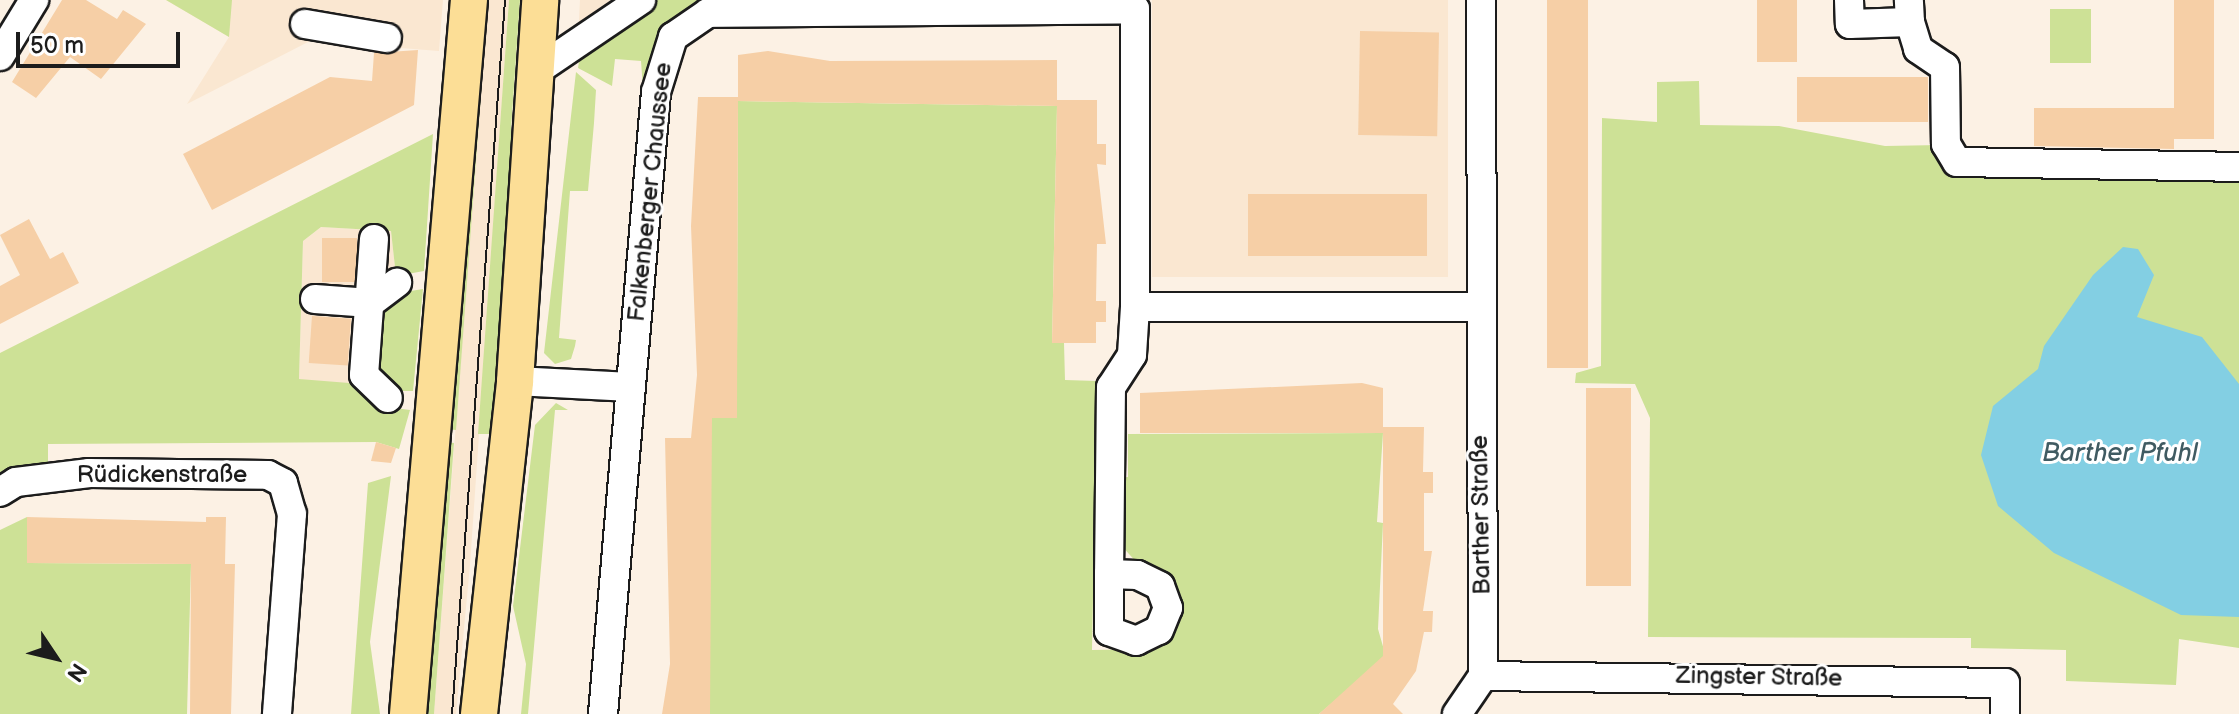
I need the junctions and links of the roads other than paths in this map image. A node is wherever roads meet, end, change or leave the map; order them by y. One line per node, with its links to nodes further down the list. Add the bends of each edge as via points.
1 (34, 0): 10 (street)
2 (469, 0): 26 (main road)
3 (540, 0): 11 (main road)
4 (641, 0): 11 (street)
5 (1481, 0): 18 (street, Barther Straße)
6 (1849, 0): 7 (street, via 1850,24)
7 (1910, 11): 12 (street, via 1918,49 1945,67 1946,144 1957,162)
8 (305, 24): 9 (street)
9 (387, 38)
10 (0, 56)
11 (536, 71): 19 (main road)
12 (2239, 167)
13 (374, 239): 16 (street)
14 (397, 283): 16 (street)
15 (315, 299): 16 (street)
16 (370, 303): 21 (street, via 364,375)
17 (1135, 307): 18 (street); 20 (street, Falkenberger Chaussee, via 1135,9 724,11 690,21 661,57); 23 (street, via 1132,355 1111,387)
18 (1480, 307): 24 (street, Barther Straße)
19 (515, 381): 20 (street); 27 (main road)
20 (631, 387): 28 (street, Falkenberger Chaussee)
21 (388, 398)
22 (0, 492): 25 (street, Rüdickenstraße, via 16,482 89,473 268,475 283,483 292,514)
23 (1109, 574)
24 (1483, 676): 29 (street); 30 (street, Zingster Straße, via 2005,683)
25 (277, 714)
26 (408, 714)
27 (479, 714)
28 (603, 714)
29 (1457, 714)
30 (2005, 714)

